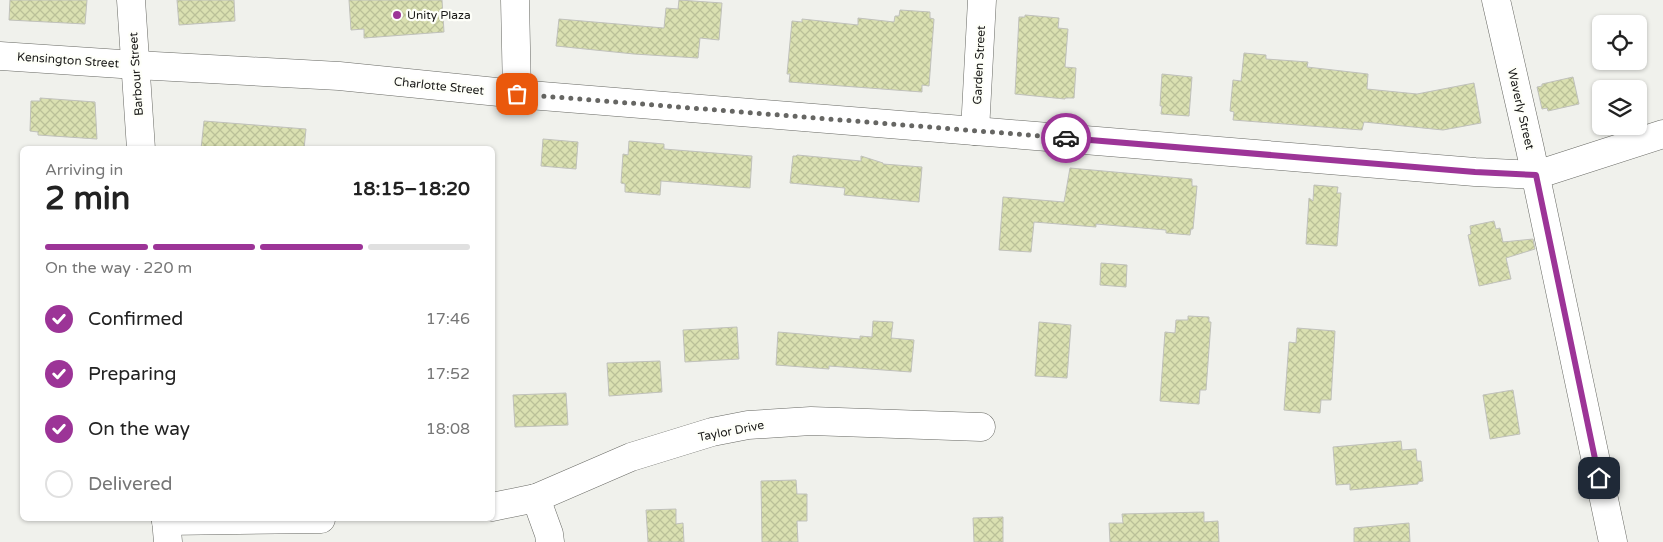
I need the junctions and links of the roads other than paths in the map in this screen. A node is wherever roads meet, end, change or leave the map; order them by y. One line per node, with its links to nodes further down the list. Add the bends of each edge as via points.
1 (131, 0): 6 (street, Barbour Street)
2 (515, 0): 7 (street)
3 (982, 0): 8 (street, Garden Street)
4 (1496, 0): 11 (street, Waverly Street)
5 (0, 56): 6 (street, Kensington Street)
6 (136, 65): 7 (street, Charlotte Street, via 339,76); 10 (street, Barbour Street)
7 (517, 94): 8 (street, Charlotte Street)
8 (975, 131): 11 (street, Charlotte Street)
9 (1663, 134): 11 (street, Charlotte Street)
10 (141, 146)
11 (1536, 175): 18 (street, Waverly Street)
12 (981, 427): 13 (street, Taylor Drive, via 811,421 748,425 631,456)
13 (536, 498): 14 (street, Taylor Drive); 17 (street)
14 (495, 506)
15 (282, 521): 16 (street)
16 (167, 527)
17 (550, 542)
18 (1613, 542)

